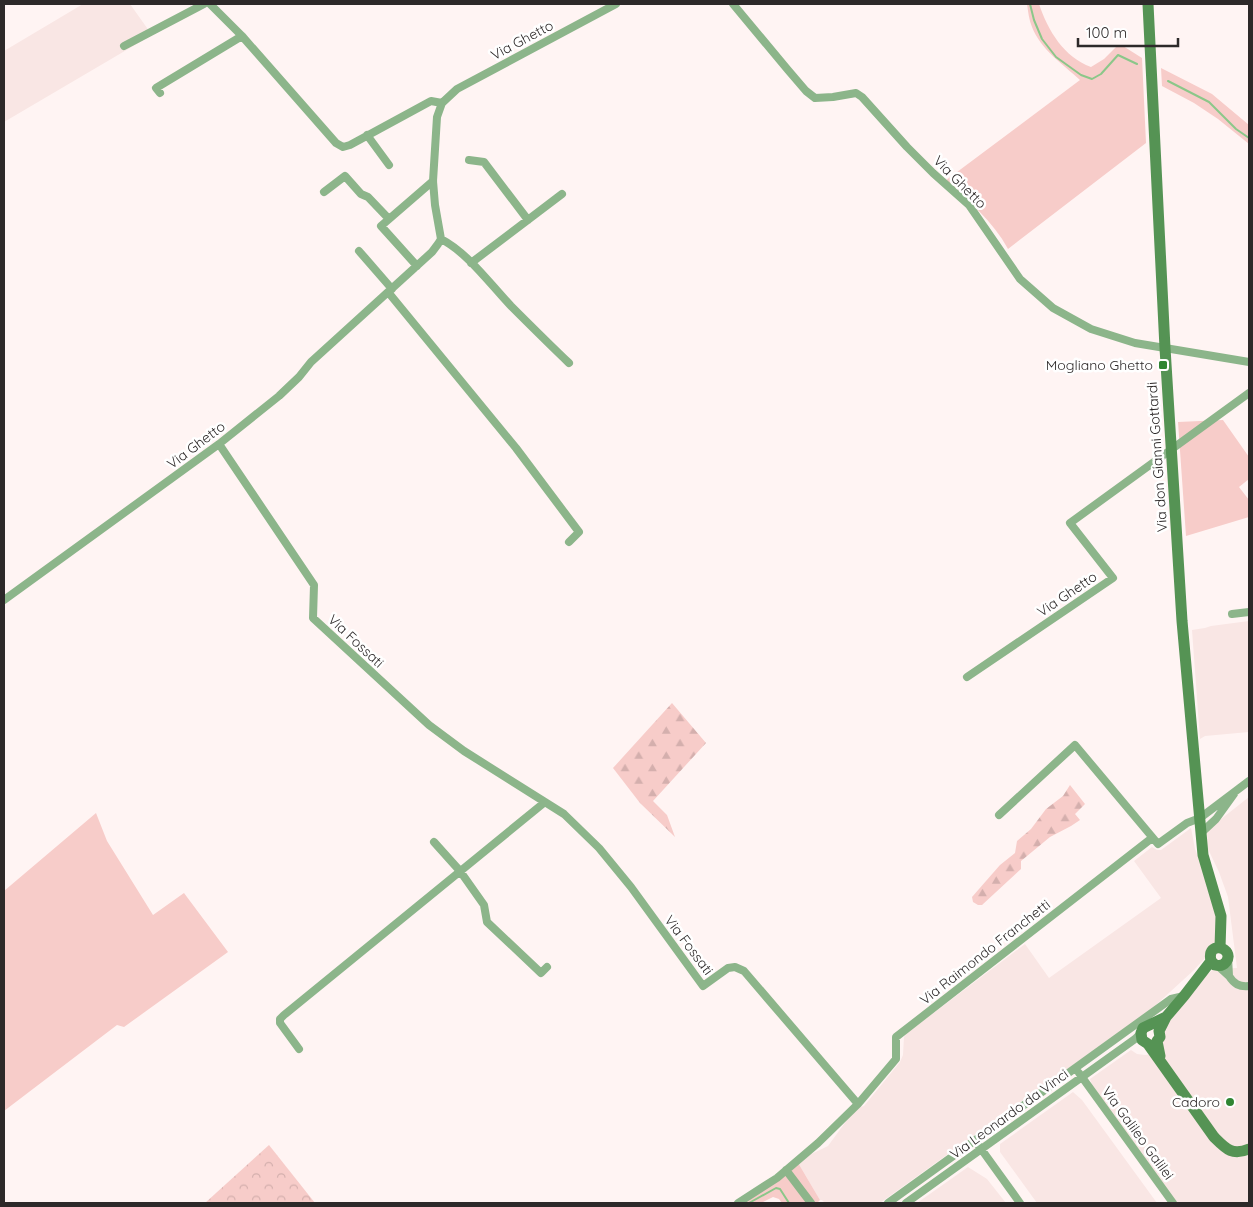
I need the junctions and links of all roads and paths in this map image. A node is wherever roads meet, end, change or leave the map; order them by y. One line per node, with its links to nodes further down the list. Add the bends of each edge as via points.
1 (204, 4): 7 (street)
2 (210, 4): 6 (street, Via Ghetto)
3 (616, 4): 9 (street, Via Ghetto, via 457,89)
4 (733, 4): 23 (street, Via Ghetto, via 815,98 856,93 862,96 907,147 969,205 1020,279 1052,308 1091,329 1134,343)
5 (1148, 4): 23 (main road, Via don Gianni Gottardi)
6 (242, 36): 8 (street, via 156,88); 10 (street, Via Ghetto, via 336,143 343,147)
7 (124, 46)
8 (160, 93)
9 (442, 103): 10 (street, Via Ghetto, via 431,102); 13 (street, via 437,117)
10 (367, 135): 12 (street)
11 (469, 160): 17 (street, via 484,162)
12 (389, 164)
13 (433, 181): 16 (street); 18 (street)
14 (324, 192): 16 (street, via 345,176)
15 (562, 194): 17 (street)
16 (389, 219): 21 (street, via 380,226)
17 (528, 220): 20 (street)
18 (441, 239): 20 (street); 21 (street, Via Ghetto)
19 (359, 251): 22 (street)
20 (471, 263): 25 (street)
21 (417, 266): 22 (street, Via Ghetto)
22 (390, 290): 27 (street, Via Ghetto, via 279,396); 29 (street, via 579,532)
23 (1165, 348): 24 (street, Via Ghetto); 28 (main road, Via don Gianni Gottardi)
24 (1249, 362)
25 (569, 363)
26 (1249, 393): 28 (street, Via Ghetto)
27 (218, 444): 30 (street, Via Ghetto); 36 (street, Via Fossati, via 314,585 313,618 429,725)
28 (1172, 449): 33 (street, Via Ghetto, via 1070,523 1113,578); 38 (main road, Via don Gianni Gottardi, via 1182,621)
29 (569, 542)
30 (4, 600)
31 (1249, 612): 32 (street)
32 (1232, 614)
33 (967, 676)
34 (1249, 781): 35 (street)
35 (1236, 791): 38 (street); 39 (street, via 1216,819)
36 (544, 802): 42 (street); 53 (street, Via Fossati, via 564,814 599,848 703,986 728,968 744,971)
37 (999, 815): 40 (street, via 1075,745)
38 (1200, 818): 39 (main road, Via don Gianni Gottardi); 40 (street, Via Raimondo Franchetti, via 1187,823 1158,844)
39 (1201, 833): 43 (main road, Via don Gianni Gottardi, via 1203,855 1221,915)
40 (1152, 838): 53 (street, Via Raimondo Franchetti, via 896,1037 896,1059)
41 (434, 842): 42 (street)
42 (460, 871): 45 (street, via 484,905 488,922 541,974); 50 (street, via 280,1019)
43 (1224, 952): 44 (main road, via 1225,963); 44 (main road, via 1215,949 1211,953); 46 (street)
44 (1214, 963): 46 (street); 48 (main road)
45 (548, 968)
46 (1229, 976): 47 (street, via 1238,986)
47 (1249, 986)
48 (1184, 996): 49 (main road); 51 (street, via 1171,1000)
49 (1150, 1036): 52 (street, Via Leonardo da Vinci, via 1126,1046); 56 (main road, via 1161,1062 1214,1137 1235,1152)
50 (299, 1049)
51 (1075, 1069): 52 (street, Via Galileo Galilei); 54 (street)
52 (1082, 1078): 55 (street, Via Leonardo da Vinci); 63 (street, Via Galileo Galilei)
53 (858, 1104): 57 (street)
54 (975, 1140): 55 (street); 60 (street)
55 (981, 1149): 61 (street, Via Leonardo da Vinci); 62 (street)
56 (1249, 1149)
57 (786, 1170): 58 (street); 59 (street)
58 (738, 1203)
59 (811, 1203)
60 (888, 1203)
61 (906, 1203)
62 (1020, 1203)
63 (1173, 1203)

